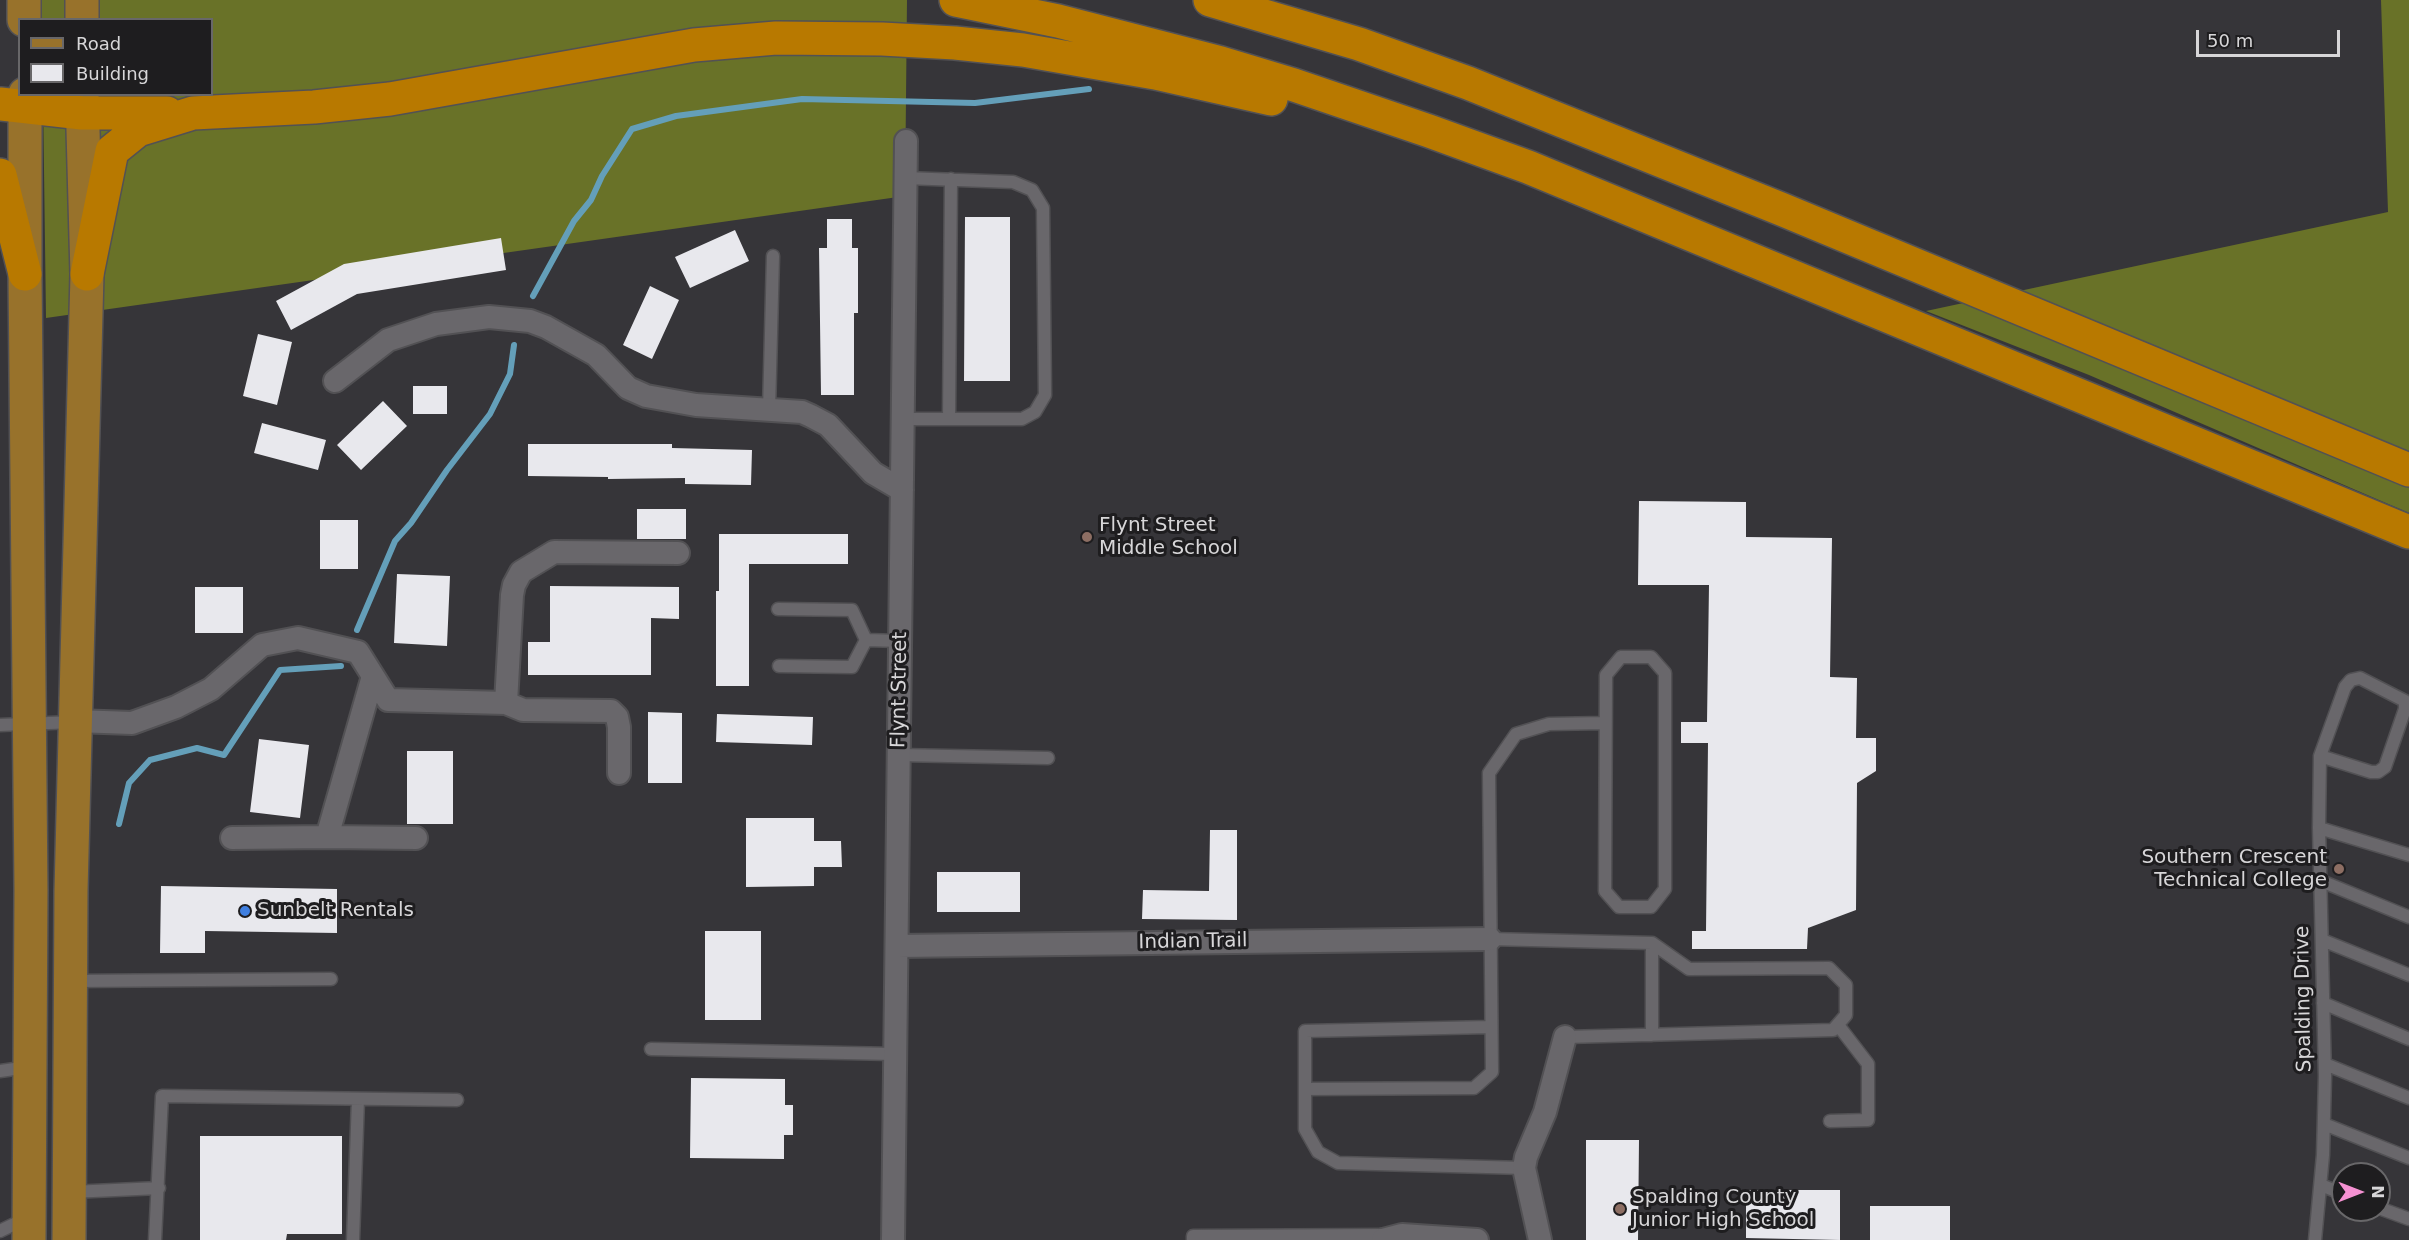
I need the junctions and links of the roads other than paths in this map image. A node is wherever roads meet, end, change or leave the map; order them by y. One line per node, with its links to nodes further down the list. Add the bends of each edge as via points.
1 (956, 0): 8 (highway, via 1058,21 1221,63)
2 (1210, 0): 4 (highway)
3 (1272, 0): 4 (highway)
4 (1359, 44): 20 (highway, via 1678,167)
5 (17, 102): 6 (highway); 14 (main road)
6 (82, 104): 7 (highway); 15 (main road)
7 (193, 113): 8 (highway, via 390,99 694,45 832,38 955,43 1091,60); 15 (highway, via 138,130 112,151)
8 (1430, 131): 22 (highway, via 1528,167)
9 (906, 141): 11 (street, Flynt Street)
10 (0, 175): 14 (highway)
11 (906, 178): 12 (lane); 18 (street, Flynt Street)
12 (951, 179): 19 (lane); 19 (lane, via 1013,182 1032,190 1043,208 1045,395 1035,412 1022,419)
13 (773, 256): 17 (lane)
14 (25, 274): 32 (main road)
15 (87, 274): 30 (main road)
16 (334, 381): 17 (street, via 388,340 436,324 489,317 530,321 546,327 597,355 628,388 646,396 696,405)
17 (769, 410): 21 (street, via 801,412 828,425 873,473)
18 (903, 419): 19 (lane); 21 (street, Flynt Street)
19 (949, 419)
20 (2409, 470)
21 (902, 489): 26 (street, Flynt Street)
22 (2409, 532)
23 (678, 553): 29 (street, via 554,552 521,572 512,595)
24 (778, 609): 25 (lane, via 852,610)
25 (866, 640): 26 (lane); 27 (lane, via 852,667)
26 (900, 640): 33 (street, Flynt Street)
27 (779, 666)
28 (373, 676): 29 (street, via 388,700); 30 (street, via 358,652 298,638 262,645 211,689 176,707 132,723); 38 (street)
29 (506, 704): 36 (street, via 523,710 611,711 619,727)
30 (75, 722): 32 (lane); 50 (main road)
31 (1604, 723): 31 (lane, via 1606,675 1621,657 1651,657 1665,673 1665,889 1651,907 1619,907 1605,891); 44 (lane, via 1549,724 1516,734 1489,773)
32 (14, 725): 60 (main road, via 31,890)
33 (899, 755): 35 (lane); 47 (street, Flynt Street)
34 (2320, 756): 34 (lane, Spalding Drive, via 2351,680 2360,678 2405,701 2385,767 2378,772); 37 (lane, Spalding Drive)
35 (1048, 758)
36 (619, 773)
37 (2319, 828): 41 (lane); 42 (lane, Spalding Drive)
38 (327, 837): 39 (street); 40 (street)
39 (232, 838)
40 (416, 838)
41 (2409, 855)
42 (2321, 881): 43 (lane); 45 (lane, Spalding Drive)
43 (2409, 917)
44 (1490, 939): 46 (lane); 47 (street, Indian Trail); 53 (lane)
45 (2322, 940): 48 (lane); 51 (lane, Spalding Drive)
46 (1652, 943): 52 (lane, via 1689,969 1829,968 1846,985 1846,1015); 54 (lane)
47 (897, 946): 58 (street, Flynt Street)
48 (2409, 975)
49 (331, 979): 50 (lane)
50 (70, 981): 72 (main road)
51 (2323, 1003): 56 (lane); 59 (lane, Spalding Drive)
52 (1838, 1025): 54 (lane, via 1833,1030); 65 (lane, via 1868,1064 1868,1120)
53 (1490, 1027): 61 (lane, via 1492,1072 1474,1088); 61 (lane, via 1305,1031)
54 (1652, 1035): 55 (lane)
55 (1565, 1037): 68 (street, via 1548,1102)
56 (2409, 1039)
57 (651, 1049): 58 (lane)
58 (894, 1054): 80 (street, Flynt Street)
59 (2325, 1064): 62 (lane); 66 (lane, Spalding Drive)
60 (15, 1069): 75 (main road)
61 (1305, 1089): 68 (lane, via 1305,1129 1318,1152 1338,1163)
62 (2409, 1098)
63 (358, 1099): 64 (lane); 70 (lane, via 162,1096); 79 (lane)
64 (457, 1100)
65 (1830, 1121)
66 (2324, 1124): 67 (lane); 69 (lane, Spalding Drive)
67 (2409, 1158)
68 (1524, 1168): 83 (street)
69 (2321, 1185): 71 (lane); 84 (lane, Spalding Drive)
70 (159, 1188): 72 (lane); 78 (lane)
71 (2331, 1189)
72 (69, 1192): 77 (main road)
73 (2391, 1212): 74 (lane)
74 (2409, 1219)
75 (19, 1230)
76 (1393, 1237): 81 (lane, via 1193,1236); 82 (street)
77 (69, 1240)
78 (155, 1240)
79 (353, 1240)
80 (893, 1240)
81 (1193, 1240)
82 (1477, 1240)
83 (1540, 1240)
84 (2315, 1240)

